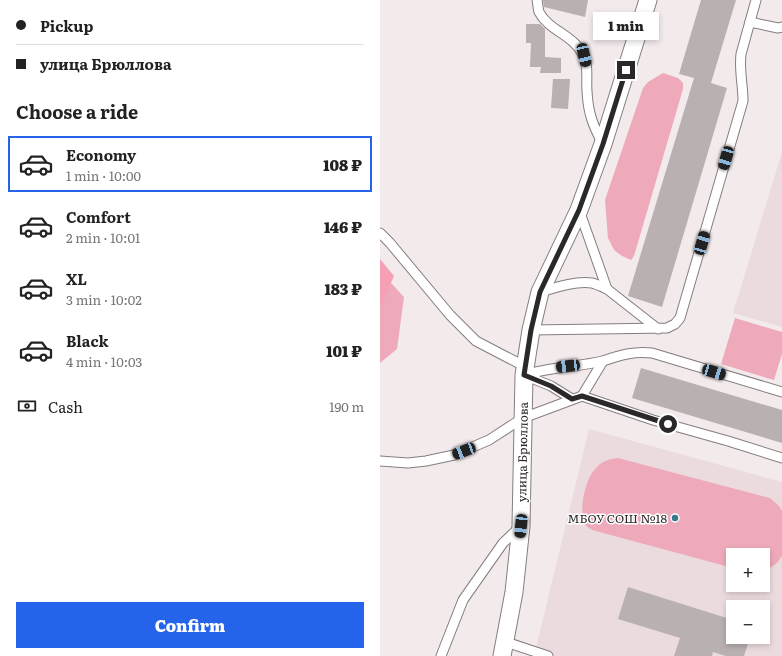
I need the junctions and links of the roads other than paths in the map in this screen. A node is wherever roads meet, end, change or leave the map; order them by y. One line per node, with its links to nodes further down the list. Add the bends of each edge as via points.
1 (537, 0): 6 (lane, via 540,12 549,25 568,37 584,55 588,109)
2 (648, 0): 6 (street, улица Брюллова)
3 (756, 0): 4 (lane)
4 (750, 22): 5 (lane); 11 (lane, via 740,63 743,101 688,293 680,318 675,324)
5 (782, 27)
6 (603, 144): 7 (street, улица Брюллова)
7 (579, 210): 9 (lane); 10 (street, улица Брюллова)
8 (380, 233): 14 (lane, via 450,315 476,341)
9 (607, 289): 10 (lane, via 581,283 562,285); 11 (lane)
10 (540, 292): 12 (street, улица Брюллова)
11 (658, 329): 12 (lane)
12 (531, 330): 14 (street, улица Брюллова)
13 (603, 361): 14 (lane); 15 (lane, via 628,353 652,353); 16 (lane)
14 (524, 370): 17 (lane); 18 (street, улица Брюллова)
15 (782, 392)
16 (582, 396): 17 (lane); 19 (lane)
17 (572, 399): 18 (lane)
18 (523, 418): 20 (lane, via 489,440 454,455 426,462); 21 (street, улица Брюллова)
19 (782, 458)
20 (380, 461)
21 (521, 526): 22 (street, улица Брюллова, via 514,592); 23 (lane, via 503,543 463,600)
22 (504, 649): 24 (lane)
23 (441, 656)
24 (548, 656)

